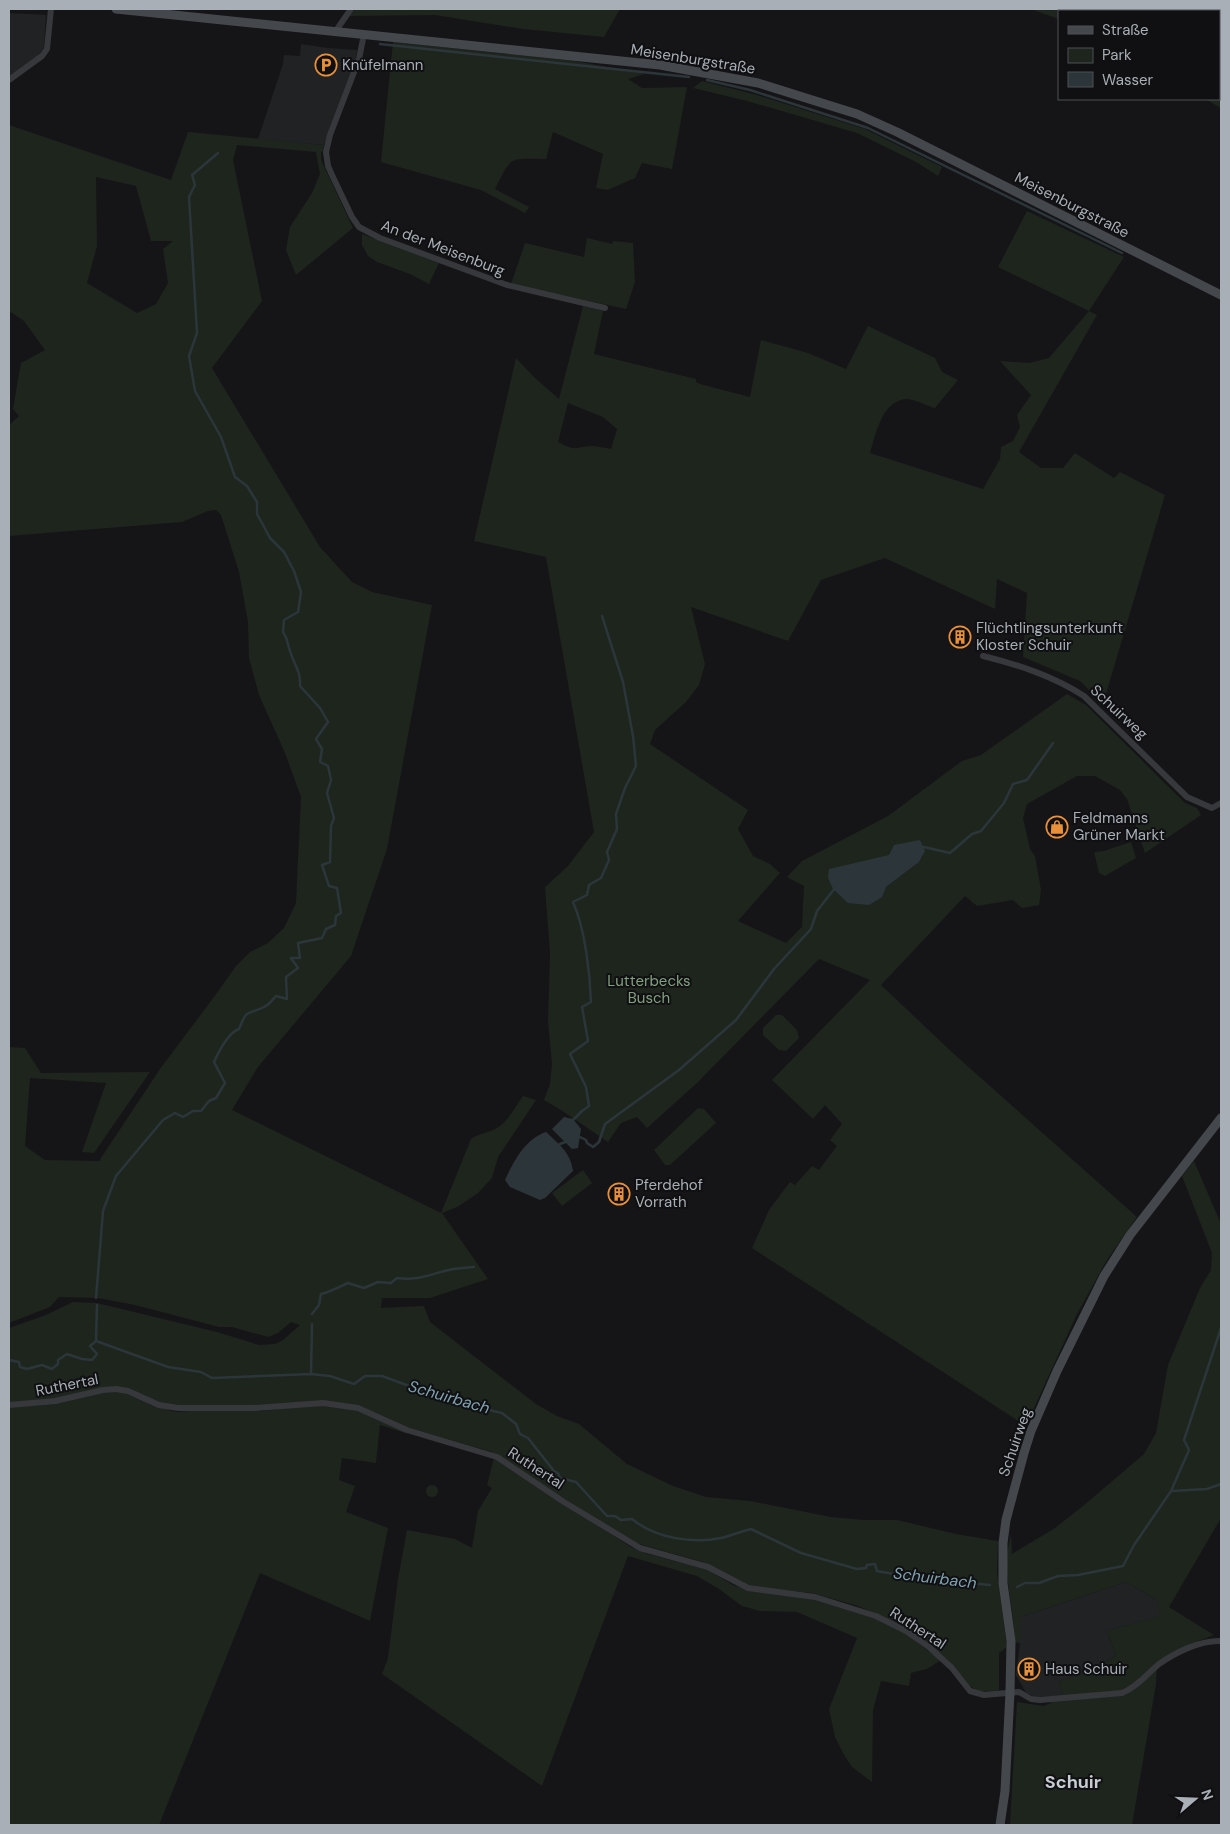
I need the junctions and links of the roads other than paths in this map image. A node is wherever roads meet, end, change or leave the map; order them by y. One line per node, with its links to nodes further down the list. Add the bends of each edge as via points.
1 (51, 9): 6 (street, via 47,49)
2 (116, 9): 4 (main road, Meisenburgstraße)
3 (351, 9): 4 (street)
4 (335, 32): 5 (main road, Meisenburgstraße)
5 (364, 34): 7 (main road, Meisenburgstraße, via 660,65 758,83 857,114 897,132); 8 (street, An der Meisenburg, via 359,59 326,152 332,175 359,226 380,238 507,285)
6 (9, 80)
7 (1221, 295)
8 (605, 308)
9 (983, 656): 10 (street, Schuirweg, via 1033,670 1065,684 1084,696 1187,797 1212,808)
10 (1221, 803)
11 (1221, 1118): 14 (main road, Schuirweg, via 1130,1236 1104,1276 1031,1431 1006,1520 1003,1543 1003,1583 1011,1641)
12 (9, 1405): 14 (street, Ruthertal, via 55,1401 116,1389 178,1408 255,1408 323,1403 358,1408 407,1430 497,1457 640,1548 708,1567 748,1588 816,1597 876,1616 929,1647 952,1668 970,1691 984,1695)
13 (1221, 1641): 14 (street, via 1203,1642 1175,1655 1122,1693 1040,1700)
14 (1010, 1692): 15 (main road, Schuirweg)
15 (1000, 1825)

